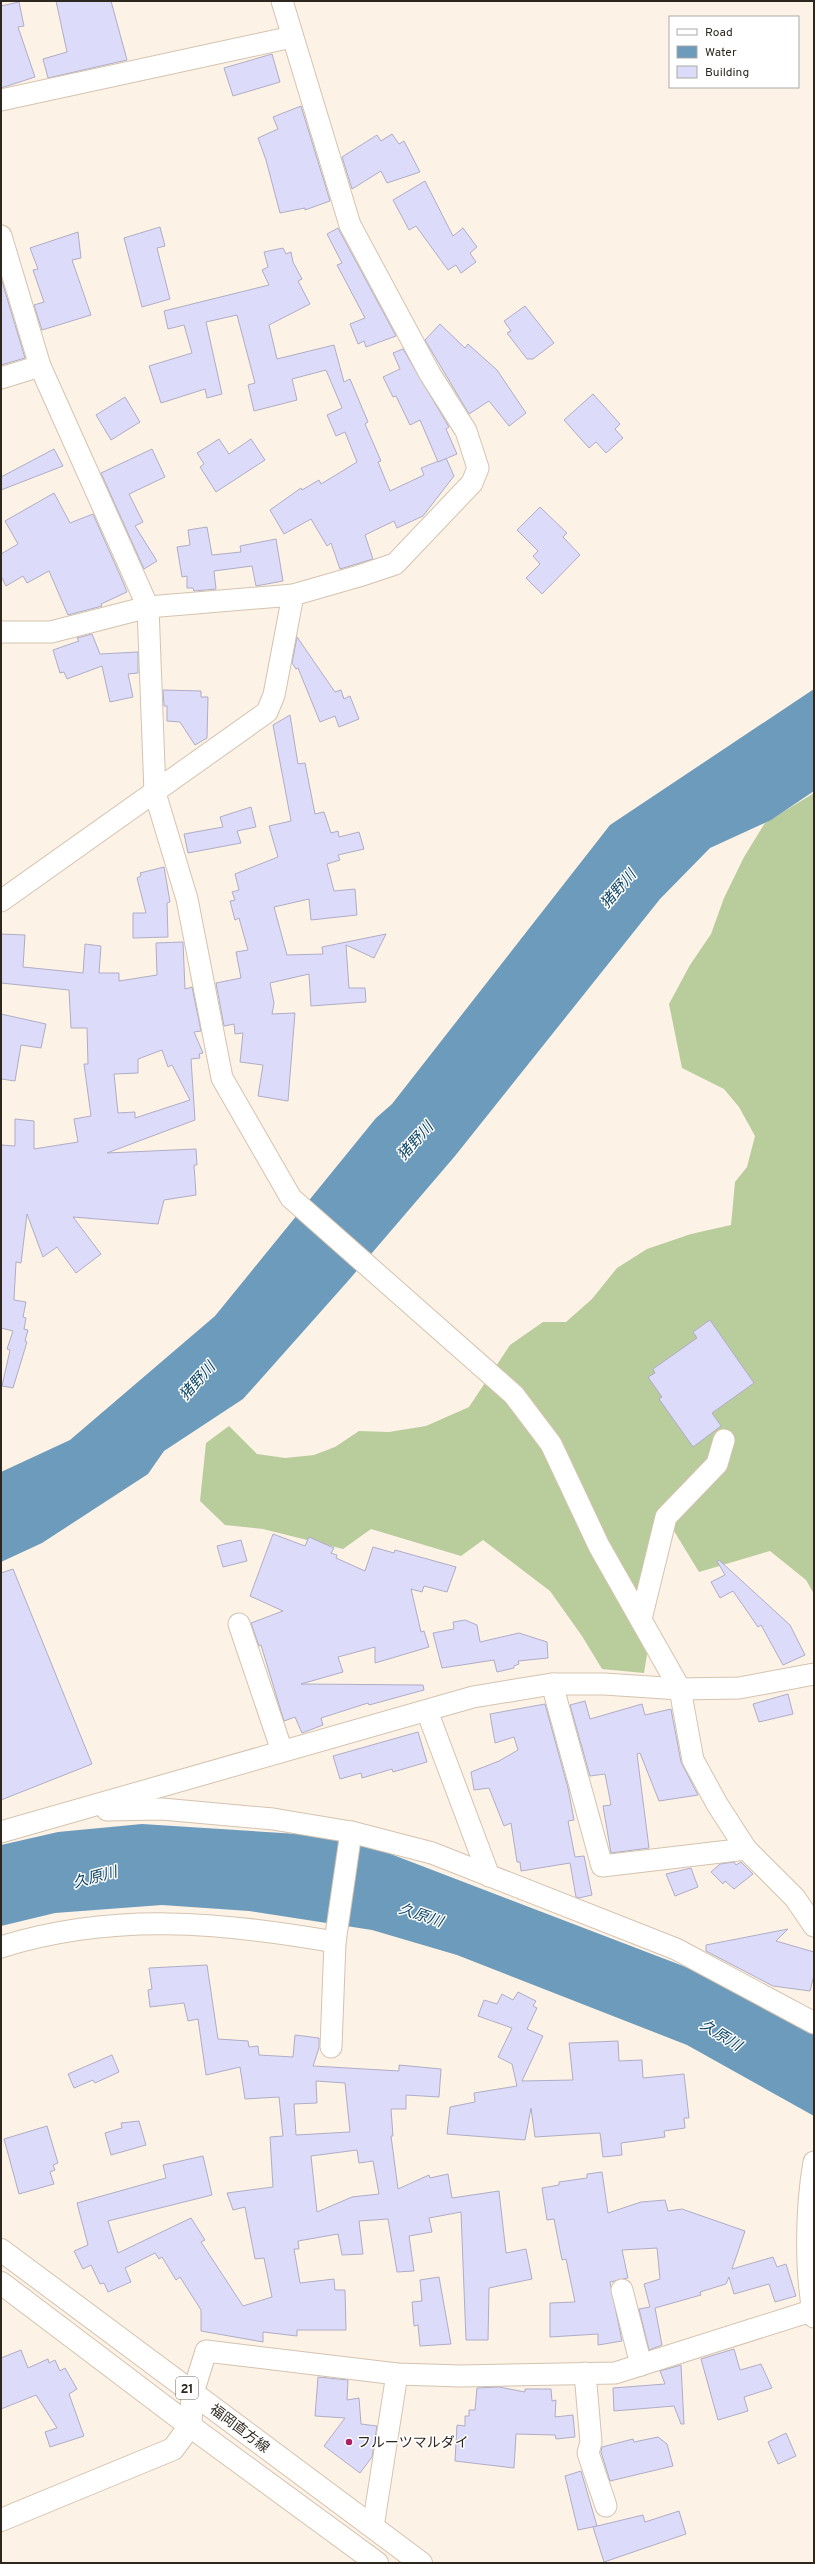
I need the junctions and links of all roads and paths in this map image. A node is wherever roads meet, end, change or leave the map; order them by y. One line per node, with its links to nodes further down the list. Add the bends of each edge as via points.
1 (282, 1): 2 (street)
2 (292, 37): 3 (street); 7 (street, via 350,225 430,374 466,431 478,468 472,483 395,564)
3 (1, 100)
4 (1, 236): 5 (street)
5 (40, 366): 6 (street); 8 (street)
6 (1, 378)
7 (293, 596): 8 (street); 10 (street, via 274,695 267,712)
8 (148, 607): 9 (street, via 51,632); 10 (street)
9 (1, 632)
10 (155, 792): 11 (street, via 92,834); 13 (street, via 187,899 222,1078 291,1198 514,1395 551,1444 600,1546)
11 (1, 901)
12 (724, 1440): 13 (street, via 717,1464 666,1517)
13 (641, 1619): 17 (street)
14 (239, 1624): 19 (street)
15 (814, 1674): 17 (street, via 739,1688)
16 (552, 1684): 17 (street, via 604,1684); 18 (street, via 473,1697); 23 (street, via 602,1866)
17 (680, 1689): 23 (street, via 693,1760 716,1804)
18 (427, 1711): 19 (street); 24 (street)
19 (282, 1751): 20 (street)
20 (78, 1811): 21 (street); 22 (street, via 162,1809 273,1819)
21 (1, 1832)
22 (351, 1832): 24 (street, via 432,1853); 26 (street)
23 (746, 1848): 25 (street, via 795,1898)
24 (489, 1876): 28 (street, via 676,1949)
25 (814, 1926)
26 (335, 1942): 27 (street, via 219,1926 142,1922 67,1930); 29 (street)
27 (1, 1947)
28 (814, 2023)
29 (331, 2046)
30 (814, 2162): 34 (street, via 808,2193)
31 (1, 2250): 38 (main road, 福岡直方線 / 21)
32 (1, 2283): 39 (main road, 福岡直方線 / 21)
33 (622, 2290): 35 (street)
34 (814, 2313): 35 (street)
35 (641, 2365): 37 (street, via 615,2373)
36 (397, 2374): 37 (street); 38 (street, via 206,2351); 42 (street)
37 (585, 2374): 40 (street, via 591,2442 588,2453)
38 (193, 2393): 39 (main road); 42 (main road, 福岡直方線 / 21)
39 (190, 2426): 41 (main road, via 173,2448); 43 (main road, 福岡直方線 / 21)
40 (606, 2506)
41 (1, 2520)
42 (373, 2526): 43 (main road); 44 (main road, 福岡直方線 / 21)
43 (372, 2561)
44 (421, 2563)

